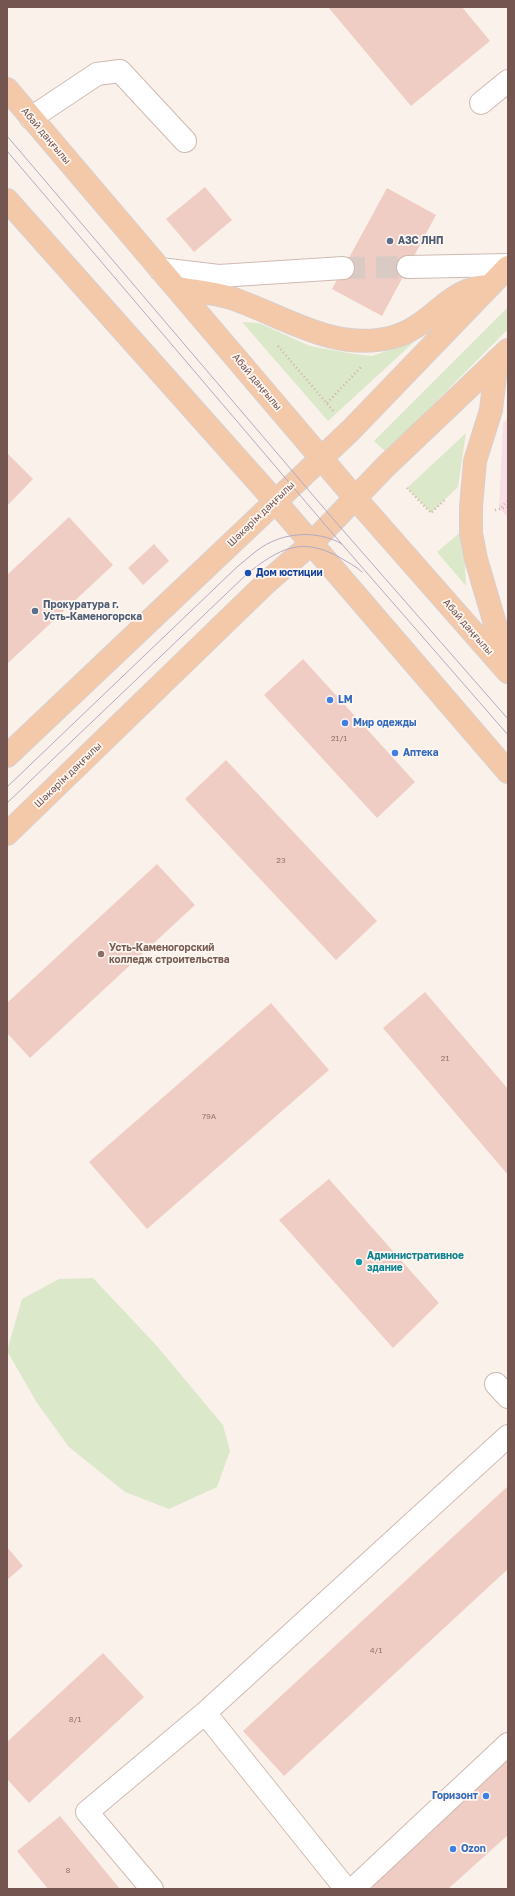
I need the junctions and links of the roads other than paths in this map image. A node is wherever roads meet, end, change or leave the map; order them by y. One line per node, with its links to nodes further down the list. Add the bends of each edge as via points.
1 (508, 81): 3 (lane)
2 (7, 89): 4 (main road, Абай даңғылы)
3 (481, 104)
4 (31, 118): 5 (lane, via 97,74 120,72); 10 (main road, Абай даңғылы)
5 (185, 141)
6 (7, 200): 16 (main road)
7 (508, 266): 8 (lane); 11 (main road, Шәкәрім даңғылы)
8 (408, 267)
9 (343, 268): 10 (lane, via 219,276)
10 (160, 269): 12 (main road, Абай даңғылы)
11 (490, 286): 12 (main road, via 476,286 460,292 417,327 394,337 368,342 321,335 230,298); 14 (main road, Шәкәрім даңғылы, via 351,430)
12 (178, 288): 14 (main road, Абай даңғылы)
13 (502, 355): 15 (main road, Шәкәрім даңғылы); 18 (main road, via 491,410 475,461 471,533 476,560)
14 (320, 457): 15 (main road, Абай даңғылы); 16 (main road, Шәкәрім даңғылы)
15 (355, 498): 17 (main road, Шәкәрім даңғылы); 19 (main road, Абай даңғылы)
16 (275, 501): 17 (main road); 20 (main road, Шәкәрім даңғылы)
17 (312, 543): 21 (main road); 22 (main road, Шәкәрім даңғылы, via 266,583)
18 (508, 668)
19 (508, 672)
20 (7, 756)
21 (508, 772)
22 (7, 834)
23 (508, 1436): 24 (lane)
24 (205, 1714): 26 (lane, via 87,1812); 27 (lane)
25 (508, 1744): 28 (lane)
26 (152, 1889)
27 (346, 1889)
28 (353, 1889)

